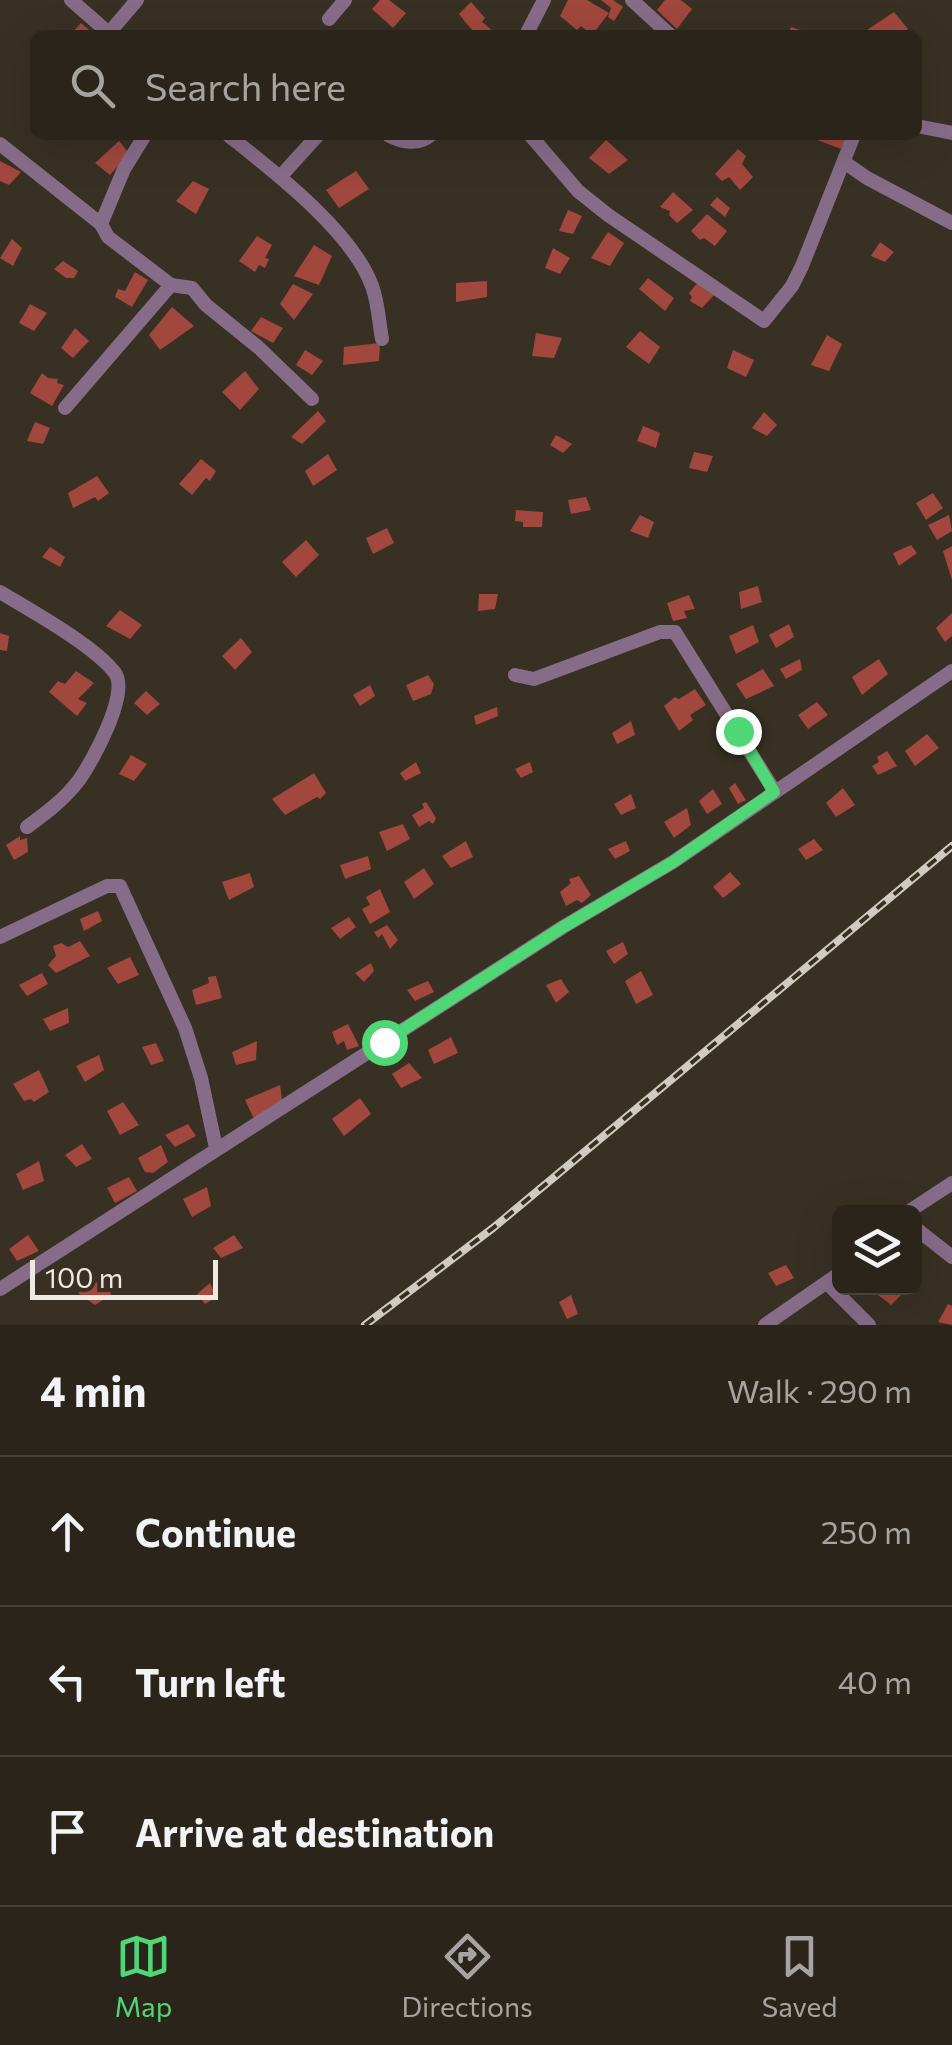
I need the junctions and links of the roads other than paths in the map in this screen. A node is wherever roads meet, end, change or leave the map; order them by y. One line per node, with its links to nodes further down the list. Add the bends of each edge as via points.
1 (72, 0): 7 (street)
2 (137, 0): 8 (street)
3 (345, 0): 6 (street)
4 (632, 0): 10 (street)
5 (540, 2): 9 (street)
6 (329, 19)
7 (106, 30)
8 (113, 30)
9 (528, 30)
10 (665, 30)
11 (922, 127): 12 (street)
12 (952, 133)
13 (142, 140): 21 (street)
14 (234, 140): 20 (street)
15 (313, 140): 20 (street)
16 (534, 140): 19 (street, via 608,214 764,321 792,286)
17 (852, 140): 19 (street)
18 (0, 144): 21 (street)
19 (844, 162): 22 (street)
20 (280, 177): 24 (street, via 318,212 361,268 372,286)
21 (101, 224): 23 (street, via 108,237)
22 (952, 224)
23 (171, 286): 25 (street, via 192,288); 26 (street)
24 (382, 340)
25 (312, 400)
26 (65, 408)
27 (0, 592): 31 (street, via 90,650 119,684 108,727 78,782)
28 (952, 672): 30 (street)
29 (515, 675): 30 (street, via 534,679 675,632)
30 (774, 792): 33 (street)
31 (27, 827)
32 (0, 937): 33 (street, via 107,886 120,886 185,1028)
33 (216, 1148): 39 (street)
34 (952, 1183): 35 (street)
35 (919, 1205)
36 (922, 1233): 37 (street)
37 (952, 1257)
38 (832, 1279): 41 (street)
39 (0, 1289)
40 (846, 1295): 42 (street)
41 (765, 1325)
42 (869, 1325)

